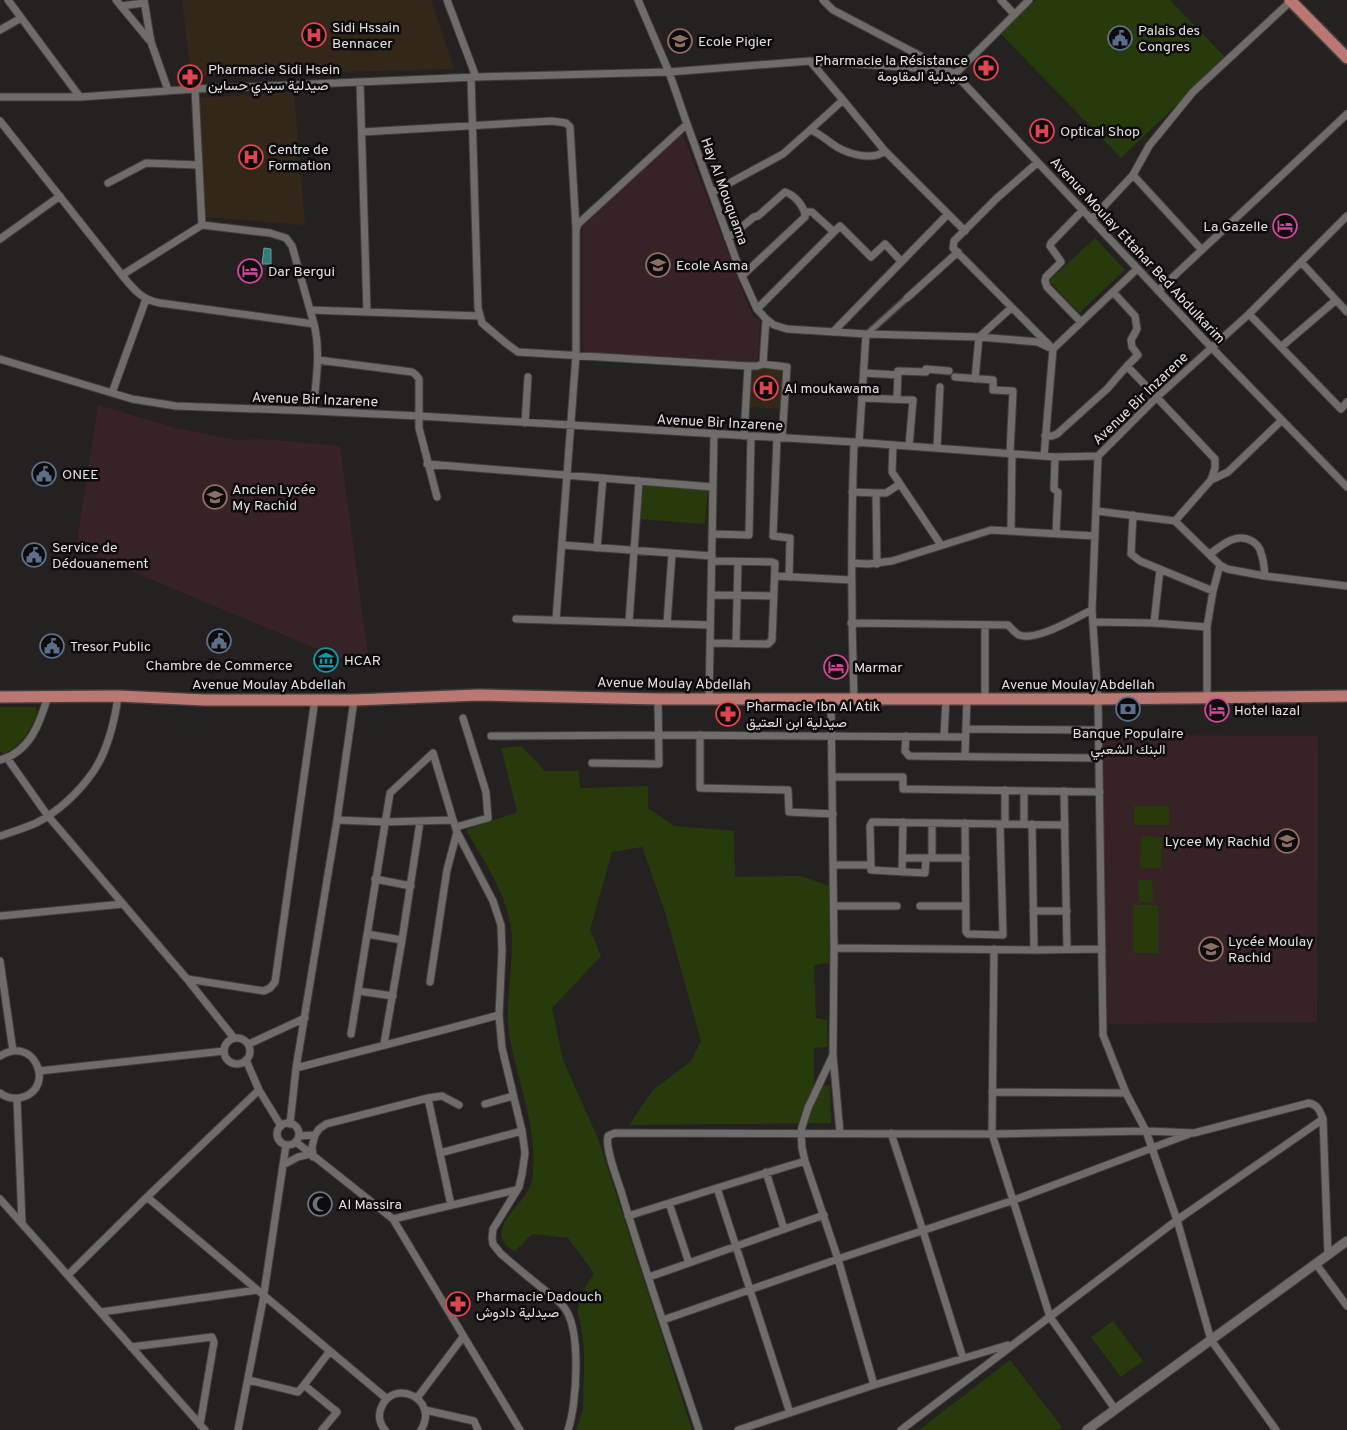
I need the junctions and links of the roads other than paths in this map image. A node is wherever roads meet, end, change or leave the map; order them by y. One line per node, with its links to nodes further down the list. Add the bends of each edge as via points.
1 (8, 0): 12 (street)
2 (116, 0): 10 (street)
3 (447, 0): 19 (street)
4 (638, 0): 17 (street, Hay Al Mouquama)
5 (823, 0): 18 (street, Avenue Moulay Ettahar Bed Abdulkarim, via 833,10)
6 (1001, 0): 11 (street)
7 (1029, 0): 11 (street)
8 (1290, 0): 15 (main road); 35 (street, via 1193,92 1149,146)
9 (144, 2): 10 (street); 14 (street)
10 (121, 6): 14 (street)
11 (1014, 14): 18 (street)
12 (21, 18): 13 (street); 24 (street)
13 (0, 30)
14 (151, 42): 22 (street)
15 (1345, 51)
16 (810, 61): 17 (street); 18 (street, via 917,68); 25 (street)
17 (669, 72): 19 (street); 28 (street, Hay Al Mouquama)
18 (954, 74): 33 (street, Avenue Moulay Ettahar Bed Abdulkarim)
19 (473, 77): 20 (street); 29 (street)
20 (360, 82): 21 (street); 31 (street)
21 (195, 88): 22 (street); 34 (street)
22 (168, 90): 24 (street)
23 (0, 97): 24 (street)
24 (80, 97)
25 (843, 100): 30 (street); 32 (street)
26 (1347, 114): 50 (street)
27 (0, 121): 38 (street)
28 (686, 124): 37 (street, Hay Al Mouquama); 45 (street, via 578,224)
29 (472, 125): 31 (street); 45 (street, via 552,120 570,127); 68 (street)
30 (810, 130): 32 (street, via 856,154 876,156); 37 (street, via 783,154)
31 (362, 132): 65 (street)
32 (885, 151): 41 (street)
33 (1037, 163): 39 (street, Avenue Moulay Ettahar Bed Abdulkarim); 46 (street)
34 (199, 164): 36 (street, via 146,164); 44 (street)
35 (1133, 175): 43 (street); 50 (street)
36 (108, 183)
37 (713, 192): 48 (street, Hay Al Mouquama)
38 (60, 196): 49 (street); 55 (street)
39 (1082, 210): 43 (street, Avenue Moulay Ettahar Bed Abdulkarim); 70 (street, via 1051,243 1061,262 1045,281)
40 (805, 212): 47 (street, via 812,212); 48 (street, via 790,193 785,192); 56 (street, via 804,217)
41 (948, 214): 46 (street); 52 (street)
42 (1347, 216): 53 (street, Avenue Bir Inzarene)
43 (1091, 220): 54 (street, Avenue Moulay Ettahar Bed Abdulkarim)
44 (202, 225): 55 (street); 64 (street, via 286,238 292,246)
45 (576, 230): 78 (street)
46 (966, 230): 51 (street, via 954,241 953,248)
47 (834, 232): 52 (street, via 840,226 871,257 884,244); 63 (street)
48 (728, 238): 56 (street, Hay Al Mouquama)
49 (0, 239)
50 (1202, 250): 57 (street)
51 (958, 252): 59 (street); 62 (street)
52 (901, 261): 72 (street)
53 (1300, 262): 61 (street); 67 (street, Avenue Bir Inzarene)
54 (1137, 269): 57 (street, Avenue Moulay Ettahar Bed Abdulkarim); 58 (street)
55 (122, 275): 60 (street, via 134,291)
56 (742, 276): 63 (street, Hay Al Mouquama)
57 (1158, 291): 75 (street, Avenue Moulay Ettahar Bed Abdulkarim)
58 (1114, 292): 70 (street); 83 (street, via 1135,316 1136,329 1131,340 1138,355)
59 (907, 298): 73 (street)
60 (146, 299): 71 (street); 91 (street)
61 (1336, 300): 66 (street); 76 (street)
62 (1010, 308): 74 (street); 77 (street)
63 (757, 309): 69 (street, Hay Al Mouquama)
64 (310, 310): 65 (street); 71 (street)
65 (367, 312): 68 (street)
66 (1347, 312)
67 (1249, 314): 75 (street, Avenue Bir Inzarene); 76 (street)
68 (479, 316): 78 (street, via 482,323 518,352)
69 (766, 319): 72 (street, Hay Al Mouquama, via 787,329); 81 (street)
70 (1081, 322): 77 (street)
71 (314, 324): 80 (street)
72 (833, 332): 73 (street, Hay Al Mouquama)
73 (866, 334): 74 (street, Hay Al Mouquama); 85 (street)
74 (979, 337): 77 (street, Hay Al Mouquama, via 1038,342); 89 (street)
75 (1211, 347): 92 (street, Avenue Bir Inzarene); 100 (street, Avenue Moulay Ettahar Bed Abdulkarim)
76 (1281, 347): 96 (street)
77 (1053, 349): 105 (street)
78 (576, 355): 82 (street); 102 (street)
79 (0, 360): 91 (street, Avenue Bir Inzarene)
80 (318, 360): 97 (street); 99 (street, via 412,372 419,379)
81 (763, 364): 82 (street); 106 (street, via 787,366)
82 (748, 366): 104 (street)
83 (1127, 366): 92 (street); 105 (street, via 1107,389 1057,434)
84 (949, 371): 86 (street, via 898,371)
85 (864, 373): 86 (street); 93 (street)
86 (898, 375): 94 (street)
87 (528, 377): 101 (street)
88 (955, 377): 89 (street)
89 (975, 379): 111 (street, via 993,380 993,390 1013,391)
90 (940, 387): 110 (street)
91 (112, 394): 97 (street, Avenue Bir Inzarene, via 176,406)
92 (1157, 397): 113 (street, Avenue Bir Inzarene); 118 (street, via 1214,459)
93 (862, 398): 94 (street); 107 (street)
94 (897, 399): 109 (street, via 913,400)
95 (1347, 402): 96 (street)
96 (1341, 409): 98 (street)
97 (313, 411): 99 (street, Avenue Bir Inzarene)
98 (1347, 415)
99 (419, 416): 101 (street, Avenue Bir Inzarene); 115 (street, via 418,428)
100 (1282, 420): 118 (street, via 1228,472); 122 (street, Avenue Moulay Ettahar Bed Abdulkarim)
101 (525, 423): 102 (street, Avenue Bir Inzarene)
102 (571, 426): 103 (street, Avenue Bir Inzarene); 116 (street)
103 (714, 434): 104 (street, Avenue Bir Inzarene); 121 (street)
104 (748, 436): 106 (street, Avenue Bir Inzarene); 130 (street, via 749,535)
105 (1045, 436): 112 (street)
106 (780, 438): 107 (street, Avenue Bir Inzarene); 147 (street, via 773,536 790,538)
107 (857, 443): 108 (street, Avenue Bir Inzarene); 123 (street)
108 (892, 445): 109 (street, Avenue Bir Inzarene); 120 (street, via 892,472)
109 (909, 446): 110 (street, Avenue Bir Inzarene)
110 (937, 448): 111 (street, Avenue Bir Inzarene)
111 (1011, 453): 112 (street, Avenue Bir Inzarene); 129 (street)
112 (1044, 456): 114 (street, Avenue Bir Inzarene)
113 (1098, 456): 114 (street, Avenue Bir Inzarene); 126 (street)
114 (1055, 457): 131 (street, via 1054,489 1058,492)
115 (427, 464): 116 (street); 125 (street)
116 (567, 476): 117 (street); 133 (street)
117 (603, 478): 119 (street); 135 (street)
118 (1211, 480): 128 (street)
119 (639, 481): 121 (street); 136 (street)
120 (900, 484): 124 (street, via 886,494); 134 (street)
121 (713, 487): 130 (street)
122 (1347, 487)
123 (852, 492): 124 (street); 141 (street)
124 (876, 493): 142 (street)
125 (437, 497)
126 (1096, 511): 127 (street); 132 (street)
127 (1133, 515): 128 (street); 144 (street, via 1131,554)
128 (1175, 521): 138 (street)
129 (1011, 531): 131 (street); 134 (street, via 990,530)
130 (712, 534): 139 (street)
131 (1056, 534): 132 (street)
132 (1095, 536): 154 (street)
133 (562, 545): 135 (street); 156 (street)
134 (941, 545): 142 (street)
135 (597, 548): 136 (street)
136 (633, 551): 137 (street); 157 (street)
137 (672, 554): 139 (street); 159 (street)
138 (1210, 554): 143 (street); 146 (street, via 1230,540 1251,540 1262,554)
139 (712, 559): 140 (street); 151 (street)
140 (738, 562): 145 (street, via 772,562); 152 (street)
141 (852, 562): 142 (street); 148 (street)
142 (877, 564)
143 (1220, 565): 146 (street); 150 (street)
144 (1160, 570): 150 (street); 161 (street)
145 (775, 576): 147 (street); 153 (street)
146 (1265, 576): 149 (street)
147 (789, 577): 148 (street)
148 (851, 580): 160 (street)
149 (1347, 586)
150 (1213, 591): 164 (street)
151 (711, 595): 152 (street); 162 (street)
152 (738, 595): 153 (street); 166 (street)
153 (774, 596): 166 (street, via 772,640 768,644)
154 (1092, 610): 158 (street); 163 (street, via 1027,637 1018,635 1008,624)
155 (516, 619): 156 (street)
156 (556, 620): 157 (street)
157 (629, 622): 159 (street)
158 (1093, 622): 161 (street); 180 (street)
159 (667, 623): 162 (street)
160 (851, 623): 163 (street); 176 (street)
161 (1154, 623): 164 (street)
162 (710, 625): 165 (street)
163 (985, 625): 179 (street)
164 (1207, 627): 171 (street)
165 (710, 643): 166 (street); 174 (street)
166 (736, 643)
167 (48, 696): 168 (main road, Avenue Moulay Abdellah); 170 (main road, Avenue Moulay Abdellah); 194 (street, via 34,734 16,753)
168 (118, 696): 172 (main road, Avenue Moulay Abdellah, via 205,700); 202 (street, via 112,728 94,771 64,804)
169 (1347, 696): 171 (main road, Avenue Moulay Abdellah)
170 (0, 697)
171 (1207, 698): 180 (main road, Avenue Moulay Abdellah)
172 (315, 699): 181 (main road, Avenue Moulay Abdellah); 241 (street, via 274,982 264,991)
173 (658, 699): 174 (main road, Avenue Moulay Abdellah); 181 (main road, Avenue Moulay Abdellah, via 479,695); 185 (street)
174 (708, 699): 175 (main road, Avenue Moulay Abdellah)
175 (831, 699): 176 (main road, Avenue Moulay Abdellah); 187 (street)
176 (854, 699): 177 (main road, Avenue Moulay Abdellah)
177 (946, 699): 178 (main road, Avenue Moulay Abdellah); 190 (street)
178 (967, 699): 179 (main road, Avenue Moulay Abdellah); 183 (street)
179 (985, 699): 180 (main road, Avenue Moulay Abdellah)
180 (1098, 699): 184 (street)
181 (354, 700): 203 (street)
182 (463, 718): 213 (street, via 486,792 488,818)
183 (966, 729): 184 (street); 191 (street)
184 (1098, 730): 193 (street)
185 (659, 735): 186 (street); 188 (street); 195 (street, via 659,764)
186 (700, 735): 187 (street); 201 (street, via 700,788 788,790 788,812)
187 (831, 735): 189 (street); 196 (street)
188 (491, 736)
189 (906, 736): 190 (street); 192 (street, via 905,751 909,756)
190 (944, 736): 191 (street)
191 (966, 737): 192 (street)
192 (965, 756): 193 (street)
193 (1099, 758): 200 (street)
194 (3, 759): 202 (street)
195 (592, 763)
196 (832, 777): 197 (street, via 903,777 903,790); 201 (street)
197 (1005, 790): 198 (street); 209 (street)
198 (1024, 791): 199 (street); 210 (street)
199 (1064, 791): 200 (street); 212 (street)
200 (1100, 792): 237 (street)
201 (833, 814): 218 (street)
202 (48, 816): 214 (street); 223 (street)
203 (337, 820): 204 (street); 246 (street)
204 (385, 822): 205 (street); 213 (street, via 390,793 433,752); 221 (street)
205 (420, 822): 213 (street); 222 (street)
206 (902, 822): 207 (street); 215 (street); 219 (street, via 871,823)
207 (932, 823): 208 (street); 216 (street)
208 (965, 823): 209 (street); 217 (street)
209 (1003, 824): 210 (street); 232 (street)
210 (1024, 824): 211 (street)
211 (1032, 824): 212 (street); 228 (street)
212 (1065, 824): 229 (street)
213 (455, 826): 242 (street); 245 (street, via 493,901 501,925)
214 (0, 836)
215 (902, 858): 216 (street); 220 (street)
216 (929, 858): 217 (street); 220 (street, via 925,873)
217 (966, 858): 227 (street)
218 (834, 865): 219 (street); 224 (street)
219 (870, 865): 220 (street, via 870,870)
220 (902, 872)
221 (375, 880): 222 (street); 231 (street)
222 (411, 886): 233 (street)
223 (123, 904): 230 (street); 241 (street)
224 (834, 906): 225 (street); 234 (street)
225 (897, 906)
226 (920, 906): 227 (street)
227 (966, 906): 232 (street, via 967,934)
228 (1034, 911): 229 (street); 238 (street)
229 (1067, 911): 239 (street)
230 (0, 916)
231 (367, 934): 233 (street); 243 (street)
232 (1003, 935): 236 (street)
233 (402, 940): 244 (street)
234 (834, 948): 235 (street); 253 (street)
235 (994, 949): 236 (street); 259 (street)
236 (1003, 949): 238 (street)
237 (1102, 949): 239 (street); 261 (street, via 1104,1035)
238 (1034, 950): 239 (street)
239 (1067, 950)
240 (0, 961): 251 (street)
241 (187, 979): 248 (street)
242 (430, 982)
243 (358, 991): 244 (street); 247 (street)
244 (393, 996): 250 (street)
245 (499, 1014): 250 (street); 262 (street, via 502,1048)
246 (305, 1018): 249 (street); 256 (street)
247 (351, 1034)
248 (234, 1038): 249 (street); 252 (street)
249 (248, 1044): 255 (street, via 250,1053)
250 (384, 1044): 256 (street)
251 (13, 1051): 254 (street); 257 (street, via 32,1057)
252 (224, 1051): 255 (street, via 227,1059 234,1063); 257 (street)
253 (832, 1055): 273 (street); 275 (street, via 808,1108)
254 (0, 1056)
255 (246, 1060): 258 (street)
256 (296, 1068): 268 (street)
257 (39, 1071): 264 (street, via 34,1090)
258 (259, 1090): 269 (street); 288 (street)
259 (992, 1092): 261 (street); 276 (street)
260 (0, 1093): 264 (street)
261 (1126, 1093): 271 (street)
262 (513, 1096): 265 (street); 270 (street)
263 (428, 1098): 266 (street, via 442,1096); 277 (street, via 326,1124); 281 (street)
264 (17, 1099): 297 (street)
265 (485, 1104)
266 (459, 1105)
267 (1323, 1119): 272 (street, via 1318,1107 1308,1103); 296 (street); 302 (street)
268 (290, 1124): 269 (street); 278 (street, via 299,1133)
269 (281, 1126): 279 (street, via 277,1136)
270 (522, 1131): 281 (street); 287 (street, via 525,1153)
271 (1146, 1131): 272 (street); 276 (street); 280 (street)
272 (1194, 1132): 280 (street)
273 (840, 1133): 274 (street); 275 (street)
274 (891, 1133): 276 (street); 299 (street)
275 (801, 1134): 283 (street); 294 (street, via 615,1133 608,1136)
276 (992, 1134): 290 (street)
277 (315, 1135): 278 (street); 282 (street)
278 (297, 1139): 279 (street); 282 (street)
279 (286, 1145): 284 (street)
280 (1152, 1148): 290 (street); 296 (street)
281 (440, 1152): 292 (street)
282 (311, 1156): 284 (street, via 298,1157); 295 (street)
283 (806, 1161): 285 (street); 293 (street)
284 (283, 1165): 310 (street)
285 (766, 1172): 286 (street); 298 (street)
286 (716, 1188): 291 (street); 301 (street)
287 (516, 1190): 292 (street); 336 (street, via 495,1225 493,1244 567,1312 574,1339 576,1380)
288 (147, 1197): 306 (street); 308 (street)
289 (0, 1199): 297 (street)
290 (1014, 1200): 299 (street); 313 (street)
291 (669, 1203): 294 (street); 304 (street)
292 (452, 1205): 295 (street)
293 (824, 1215): 298 (street); 303 (street)
294 (628, 1216): 307 (street)
295 (393, 1219): 315 (street)
296 (1177, 1220): 313 (street); 316 (street)
297 (22, 1223): 306 (street)
298 (784, 1229): 301 (street)
299 (923, 1230): 303 (street); 320 (street)
300 (1347, 1241): 302 (street)
301 (735, 1246): 304 (street); 309 (street)
302 (1328, 1255): 305 (street)
303 (838, 1259): 309 (street); 323 (street)
304 (689, 1263): 307 (street)
305 (1316, 1264): 311 (street); 316 (street)
306 (68, 1275): 312 (street)
307 (649, 1277): 314 (street)
308 (257, 1290): 310 (street); 312 (street)
309 (750, 1290): 314 (street); 328 (street)
310 (264, 1296): 319 (street); 321 (street)
311 (1347, 1306)
312 (101, 1312): 318 (street)
313 (1050, 1317): 317 (street); 326 (street)
314 (663, 1320): 337 (street)
315 (463, 1337): 324 (street); 335 (street)
316 (1211, 1340): 326 (street); 341 (street)
317 (1013, 1343): 320 (street); 339 (street)
318 (131, 1347): 329 (street); 329 (street, via 212,1337 214,1342)
319 (330, 1352): 322 (street); 325 (street)
320 (963, 1358): 323 (street)
321 (248, 1380): 322 (street, via 298,1392); 330 (street)
322 (304, 1385): 331 (street, via 337,1412)
323 (874, 1385): 328 (street)
324 (418, 1398): 325 (street, via 398,1393); 327 (street)
325 (386, 1399): 332 (street, via 380,1412)
326 (1116, 1409): 340 (street)
327 (425, 1410): 333 (street); 334 (street, via 474,1421)
328 (790, 1413): 338 (street)
329 (202, 1427)
330 (238, 1430)
331 (322, 1430)
332 (385, 1430)
333 (421, 1430)
334 (478, 1430)
335 (520, 1430)
336 (568, 1430)
337 (699, 1430)
338 (738, 1430)
339 (900, 1430)
340 (1087, 1430)
341 (1276, 1430)

